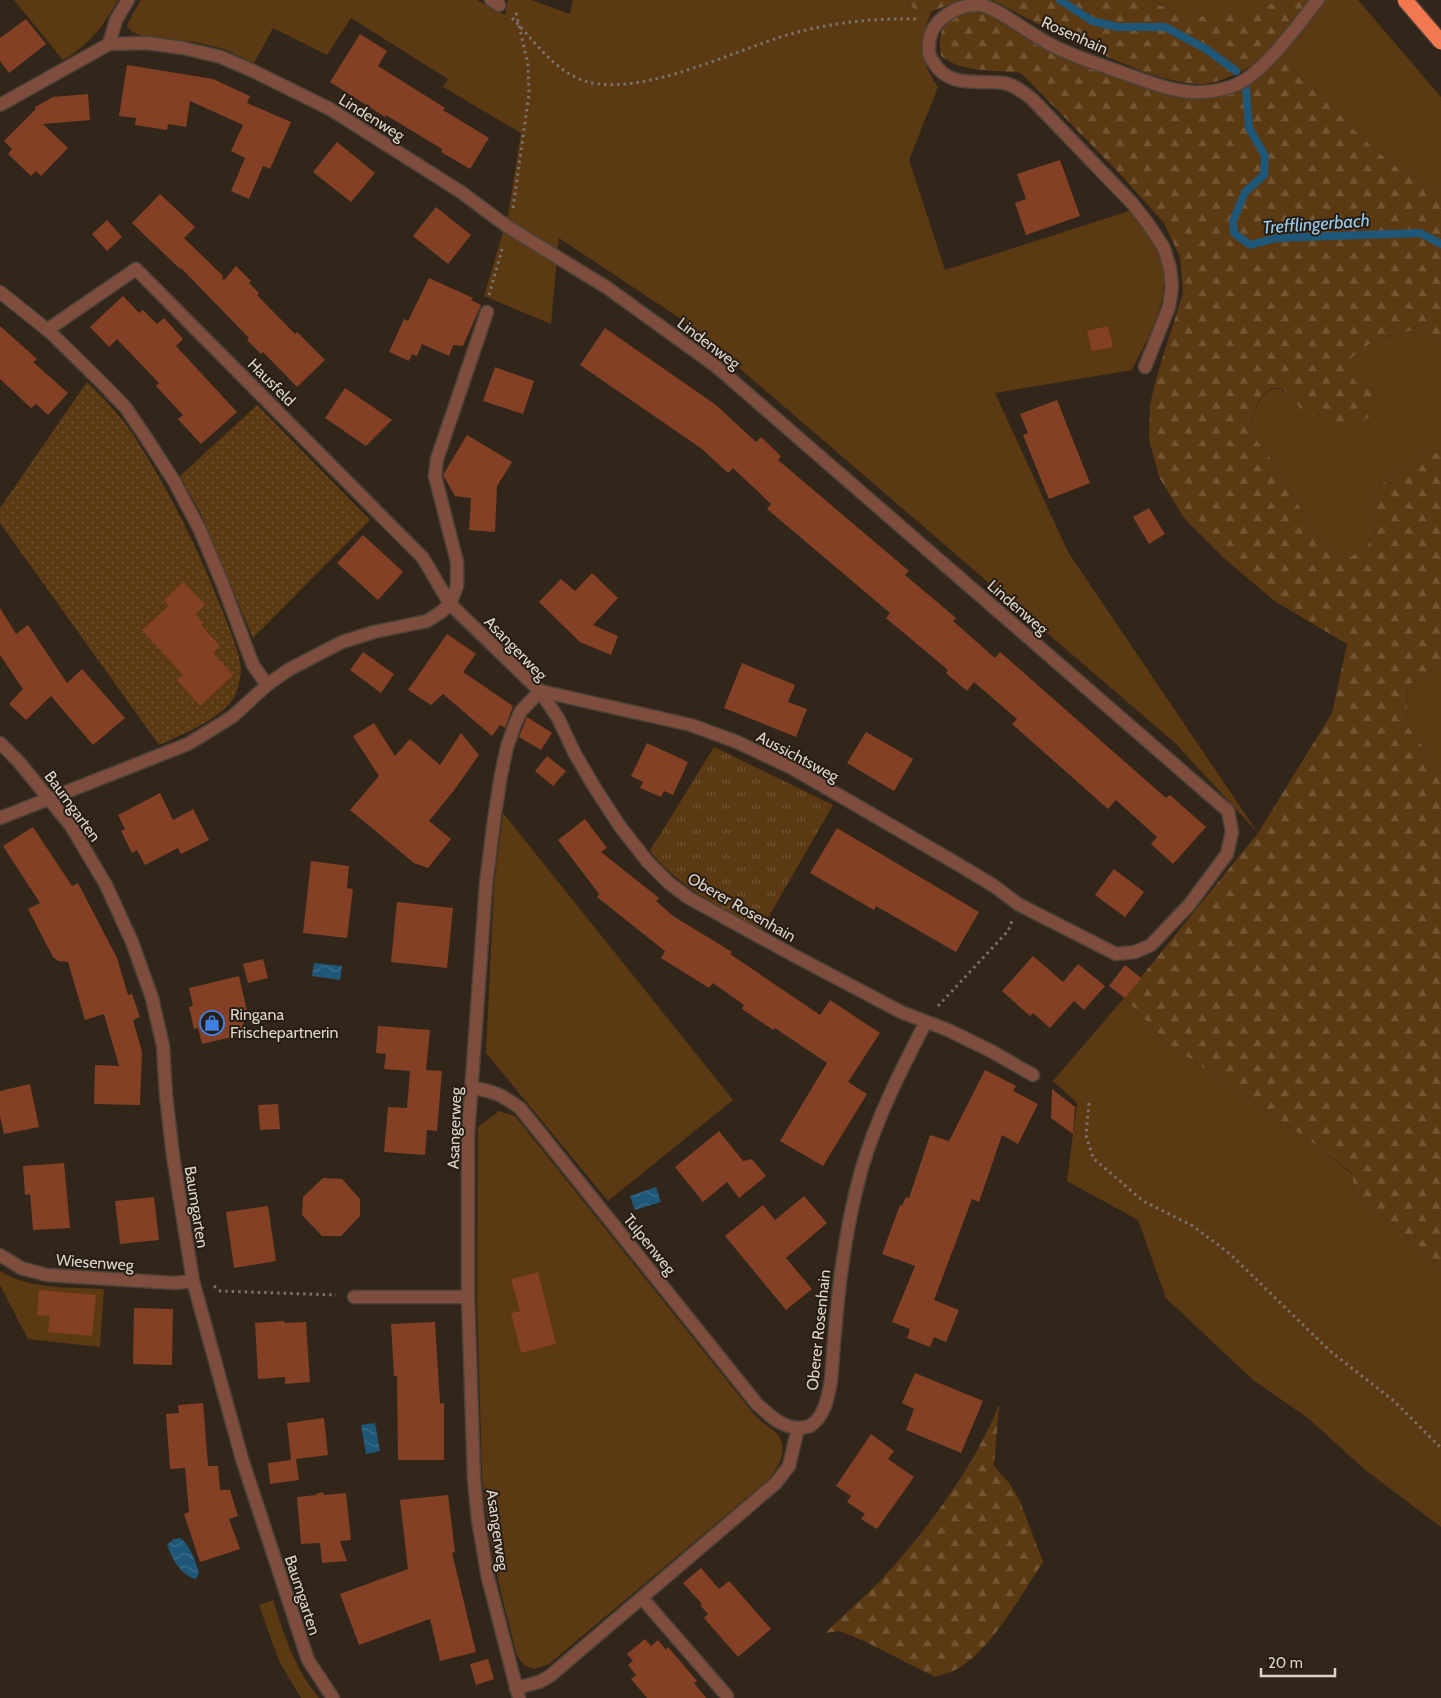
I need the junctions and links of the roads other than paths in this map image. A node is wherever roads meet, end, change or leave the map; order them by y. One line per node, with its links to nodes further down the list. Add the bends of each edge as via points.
1 (128, 0): 5 (street, via 116,20)
2 (1318, 0): 10 (street, Rosenhain, via 1254,73 1236,85 1214,91 1166,88 1086,60 1048,43 995,10 981,5 959,8 945,16 932,34 928,45 930,58 938,70 949,78 966,82 1004,83 1018,88 1032,99 1131,202 1164,248 1170,268 1170,300)
3 (1405, 0): 4 (highway, bridge)
4 (1441, 42)
5 (109, 44): 6 (street, Lindenweg); 17 (street, Lindenweg, via 146,43 221,57 330,109 461,192 508,227 606,287 717,367 1228,811 1232,832 1227,854)
6 (0, 105)
7 (0, 292): 9 (street)
8 (487, 312): 11 (street, via 437,459 436,476 457,562 456,586)
9 (47, 330): 11 (street, Hausfeld, via 136,269 423,558); 12 (street, via 126,408 174,481 200,530 253,666)
10 (1144, 367)
11 (450, 604): 12 (street, via 427,621 342,642); 13 (street, Asangerweg)
12 (267, 685): 15 (street, via 232,717 188,744)
13 (540, 691): 17 (street, Aussichtsweg, via 691,725 737,742 792,768 961,866 1018,904 1116,954 1135,952 1151,945); 18 (street, Oberer Rosenhain, via 558,718 594,788 647,862 669,883 689,898 793,956); 20 (street, Asangerweg, via 515,724 501,775 486,884)
14 (0, 743): 15 (street, Baumgarten)
15 (50, 798): 16 (street); 22 (street, Baumgarten, via 71,826 106,885 132,942 152,998 163,1046 173,1156)
16 (0, 818)
17 (1190, 905)
18 (926, 1022): 19 (street, Oberer Rosenhain, via 991,1051); 25 (street, Oberer Rosenhain, via 888,1099 862,1171 842,1260 827,1400 810,1426)
19 (1033, 1075)
20 (472, 1088): 24 (street, Asangerweg, via 468,1135); 25 (street, Tulpenweg, via 503,1095 520,1108 757,1404 786,1427)
21 (0, 1255): 22 (street, Wiesenweg, via 21,1268 47,1275 175,1283)
22 (193, 1281): 29 (street, Baumgarten, via 242,1460 308,1660)
23 (354, 1297): 24 (street)
24 (468, 1298): 27 (street, Asangerweg, via 478,1520 488,1578)
25 (798, 1428): 26 (street, via 789,1466 776,1483)
26 (642, 1598): 27 (street, via 550,1676); 28 (street)
27 (518, 1693)
28 (727, 1696)
29 (333, 1698)

